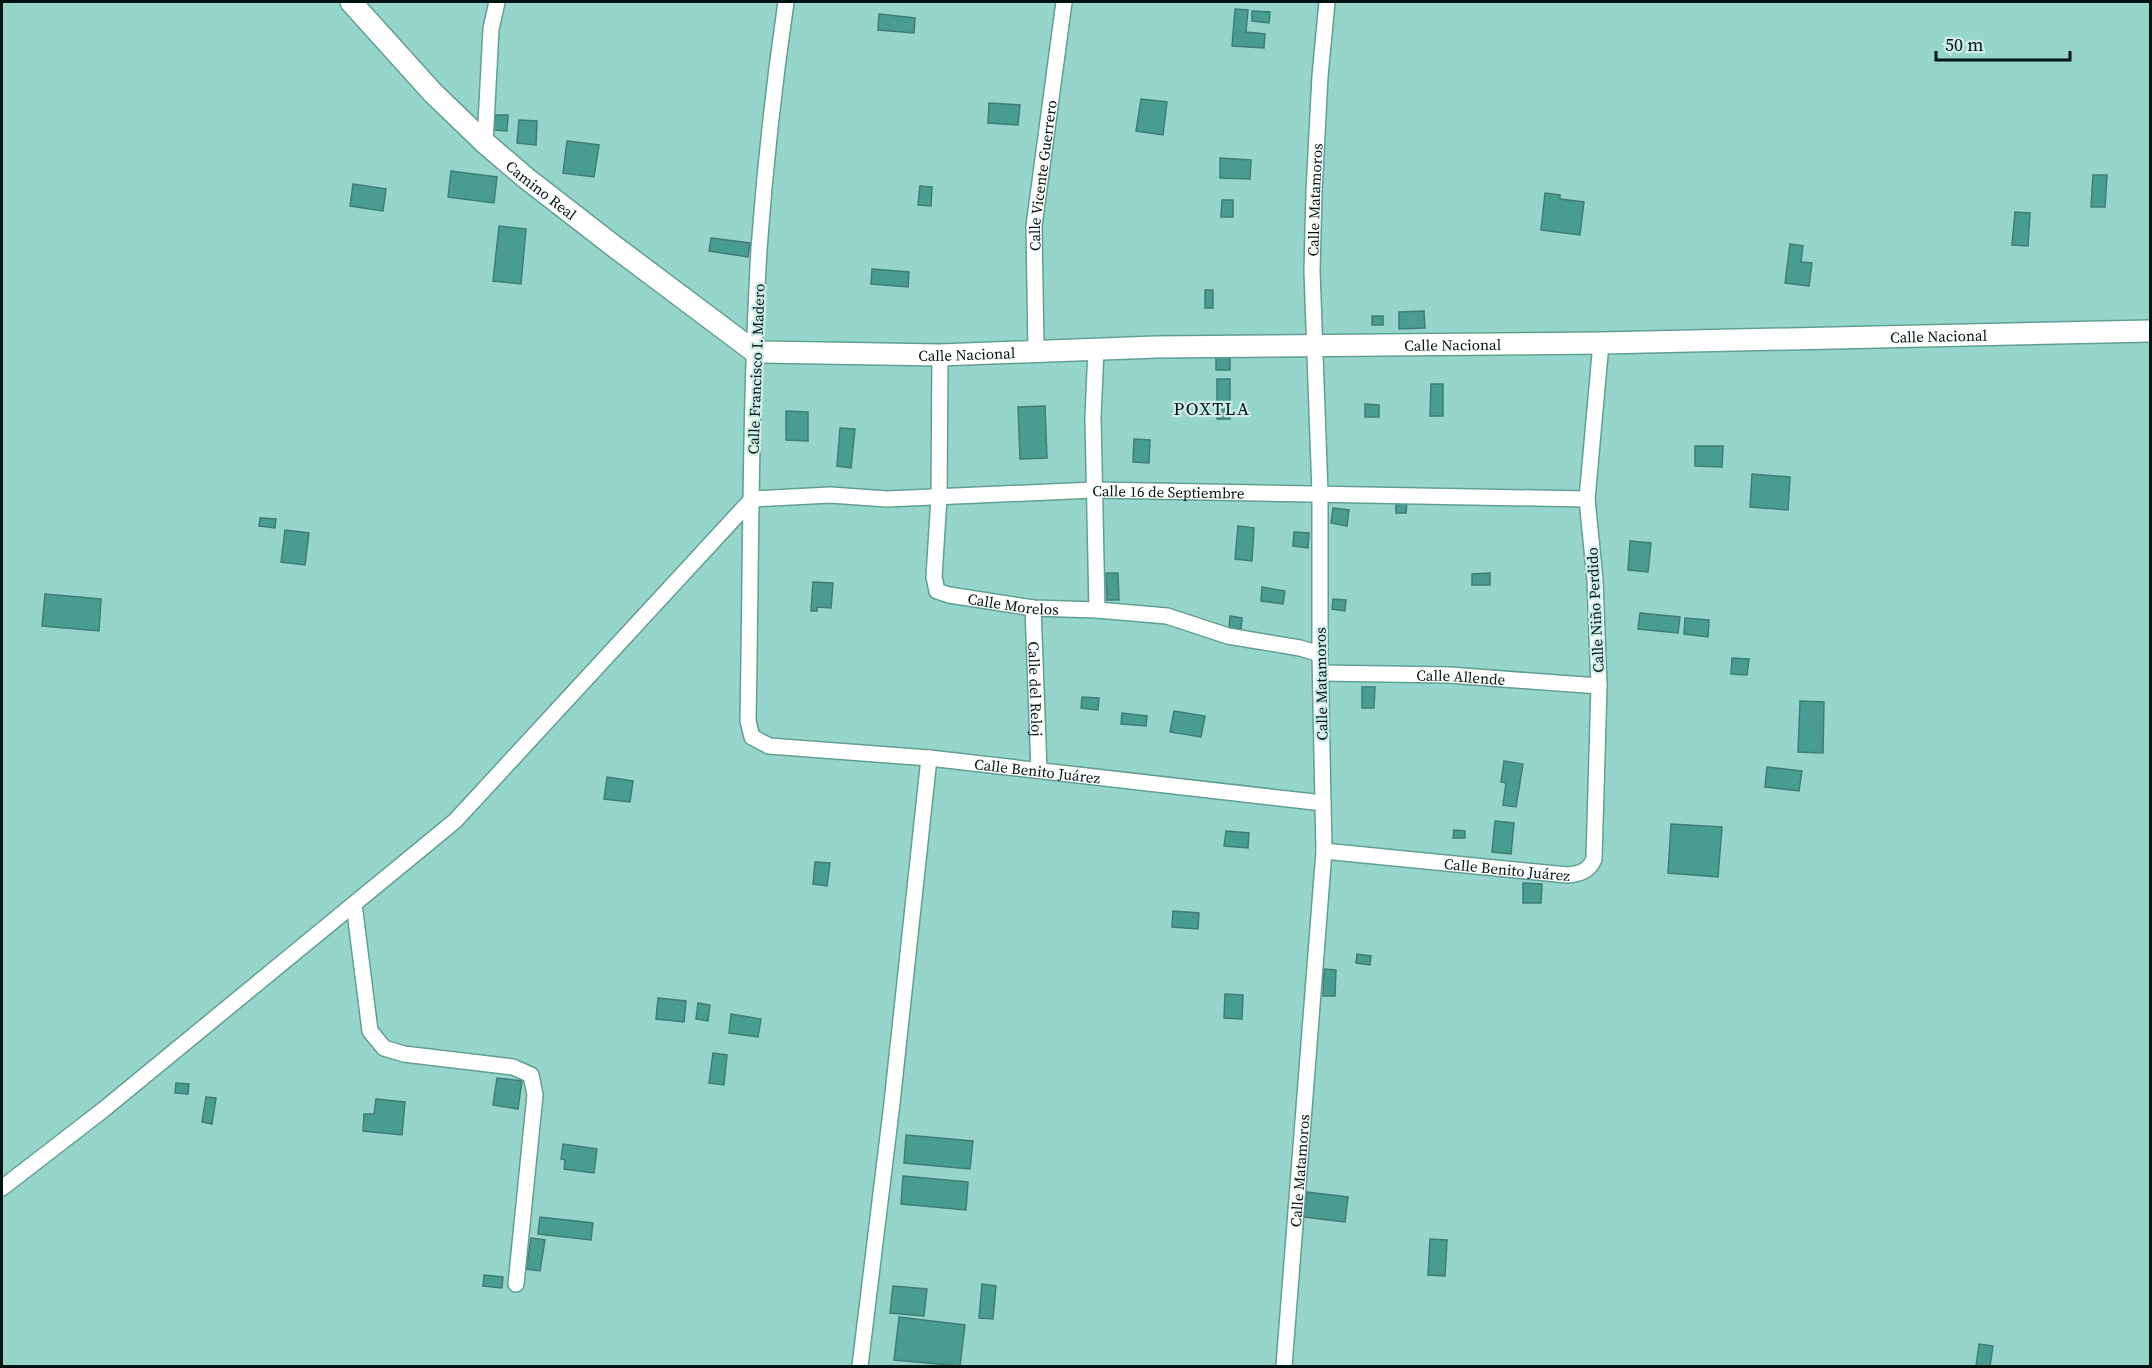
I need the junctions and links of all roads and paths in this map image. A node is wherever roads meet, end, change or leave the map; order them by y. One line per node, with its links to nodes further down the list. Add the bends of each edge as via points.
1 (351, 2): 6 (street, Camino Real, via 433,93)
2 (497, 2): 6 (street, via 491,29)
3 (786, 2): 12 (street, Calle Francisco I. Madero, via 772,99)
4 (1064, 2): 11 (street, Calle Vicente Guerrero, via 1034,226)
5 (1327, 2): 9 (street, Calle Matamoros, via 1314,192)
6 (485, 143): 12 (street, Camino Real)
7 (2151, 331): 8 (street, Calle Nacional)
8 (1601, 343): 9 (street, Calle Nacional); 18 (street, Calle Niño Perdido)
9 (1315, 344): 10 (street, Calle Nacional); 15 (street, Calle Matamoros)
10 (1096, 348): 11 (street, Calle Nacional); 14 (street)
11 (1036, 351): 13 (street, Calle Nacional)
12 (755, 352): 13 (street, Calle Nacional); 17 (street, Calle Francisco I. Madero)
13 (940, 355): 16 (street, Calle Morelos)
14 (1094, 490): 15 (street, Calle 16 de Septiembre); 16 (street, Calle 16 de Septiembre); 20 (street)
15 (1320, 493): 18 (street, Calle 16 de Septiembre); 21 (street, Calle Matamoros)
16 (939, 497): 17 (street, Calle 16 de Septiembre, via 830,495); 19 (street, Calle Morelos, via 934,577 937,591)
17 (752, 499): 24 (street, Calle Francisco I. Madero, via 748,720); 30 (street, via 455,821)
18 (1587, 499): 23 (street, Calle Niño Perdido)
19 (1033, 608): 20 (street, Calle Morelos); 26 (street, Calle del Reloj)
20 (1097, 610): 21 (street, Calle Morelos, via 1167,616 1228,636)
21 (1320, 654): 22 (street, Calle Matamoros)
22 (1321, 673): 23 (street, Calle Allende, via 1449,675); 27 (street, Calle Matamoros)
23 (1599, 686): 29 (street, Calle Niño Perdido, via 1594,859)
24 (752, 737): 25 (street, Calle Benito Juárez, via 769,746)
25 (929, 758): 26 (street, Calle Benito Juárez); 33 (street)
26 (1039, 770): 27 (street, Calle Benito Juárez)
27 (1323, 803): 28 (street, Calle Matamoros)
28 (1324, 851): 29 (street, Calle Benito Juárez, via 1567,875); 34 (street, Calle Matamoros)
29 (1583, 872)
30 (354, 904): 31 (street); 32 (street, via 370,1031 384,1048 513,1067 531,1075 535,1095)
31 (2, 1188)
32 (516, 1284)
33 (860, 1366)
34 (1284, 1366)

